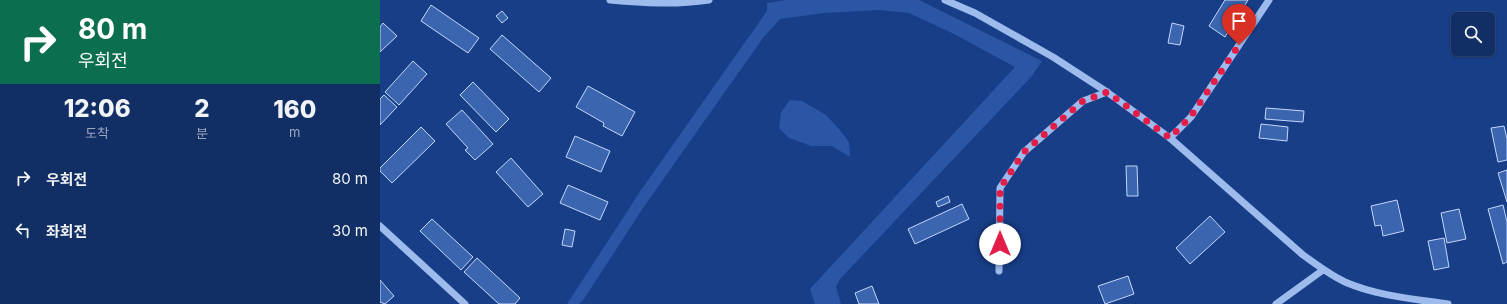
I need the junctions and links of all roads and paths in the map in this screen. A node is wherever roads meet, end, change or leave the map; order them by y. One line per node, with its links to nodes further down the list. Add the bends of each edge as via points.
1 (610, 0): 2 (street, via 650,4)
2 (709, 0)
3 (945, 0): 5 (street, via 1020,38)
4 (1269, 0): 6 (street, via 1191,116)
5 (1107, 92): 6 (street); 9 (street, via 1083,101 1024,152 1000,188)
6 (1170, 138): 8 (street)
7 (380, 226): 10 (street)
8 (1323, 270): 11 (street); 12 (street, via 1345,282 1394,296)
9 (999, 271)
10 (465, 304)
11 (1276, 304)
12 (1448, 304)

